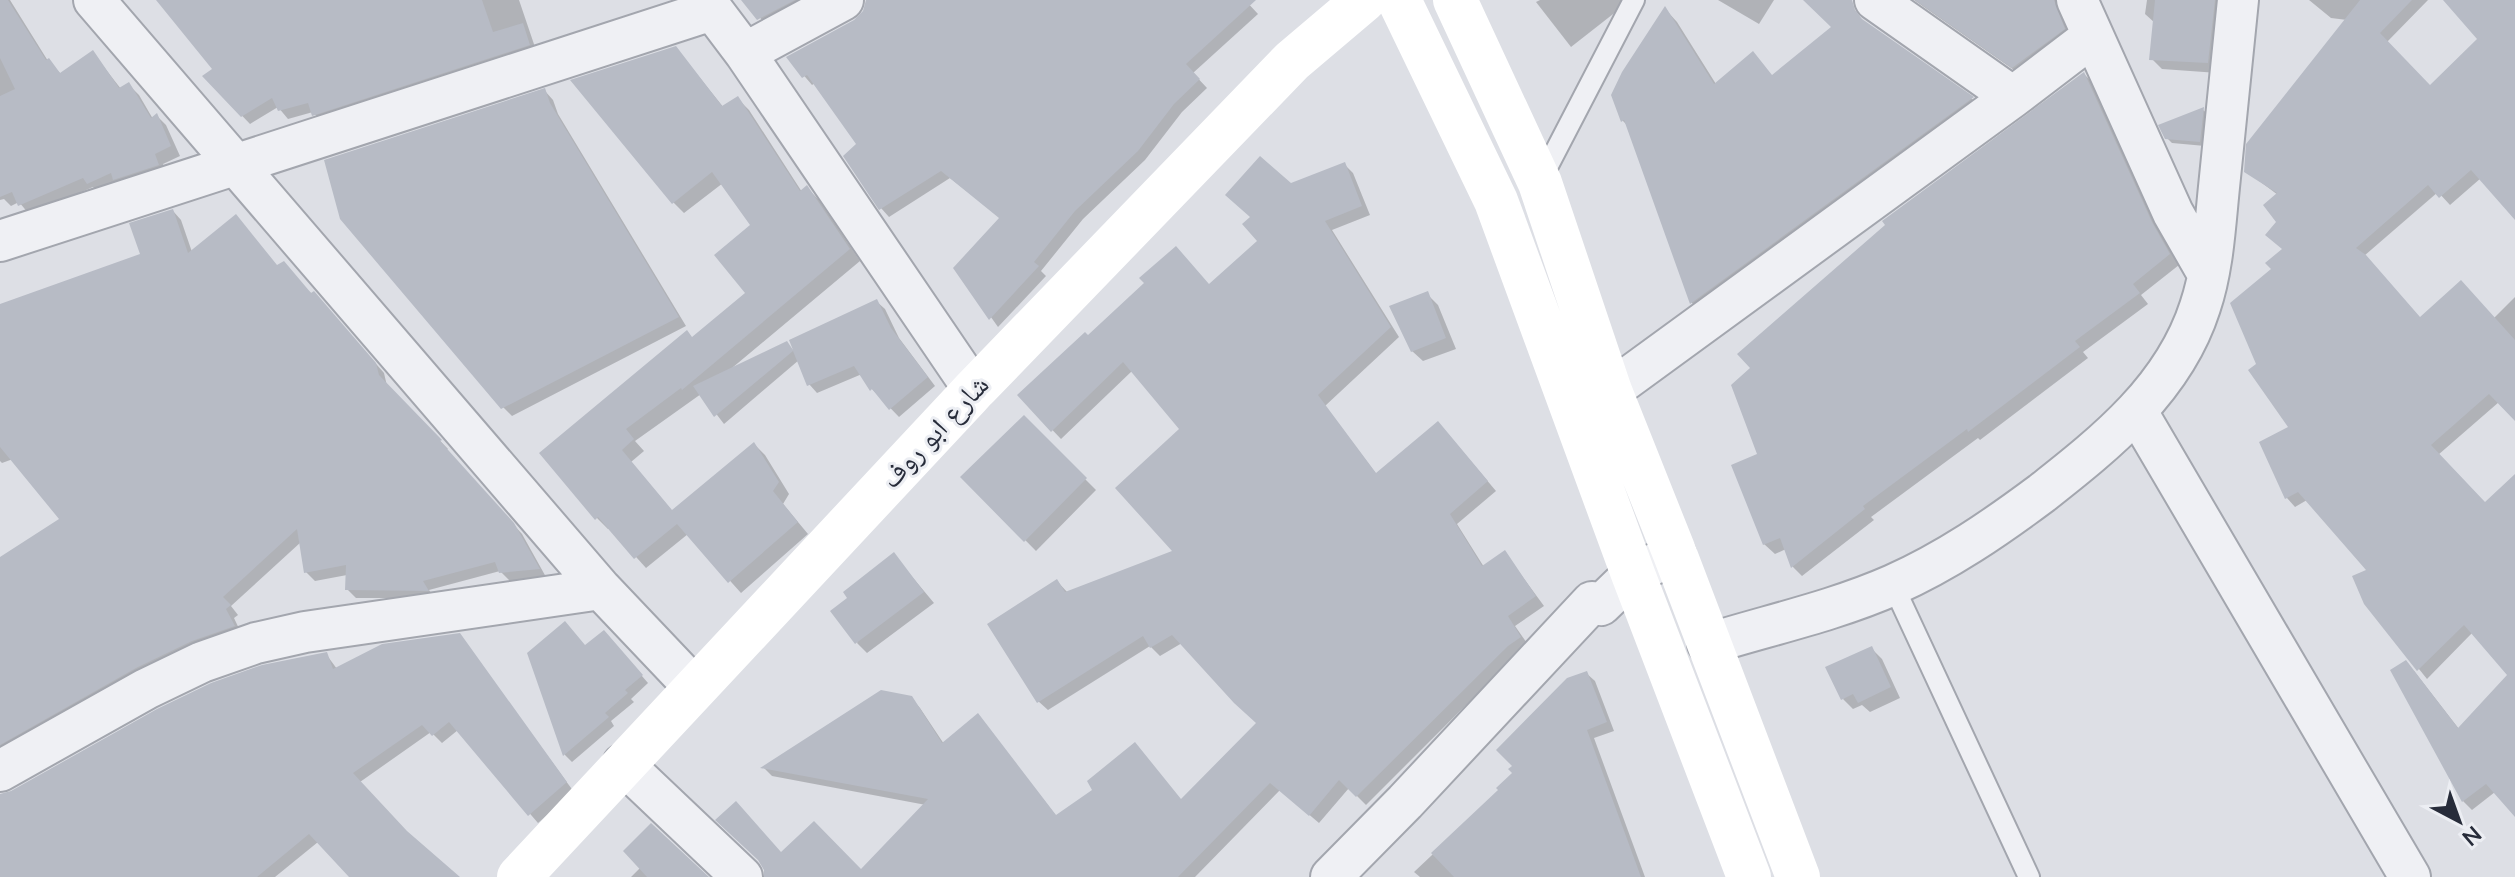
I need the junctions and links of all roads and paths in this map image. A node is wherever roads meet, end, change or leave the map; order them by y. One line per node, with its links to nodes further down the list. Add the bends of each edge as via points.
1 (94, 0): 14 (street)
2 (843, 0): 12 (street)
3 (1364, 0): 18 (main road, شارع ابو روف, via 1292,61)
4 (1399, 0): 22 (main road, via 1496,201)
5 (1455, 0): 15 (main road)
6 (1634, 0): 15 (lane)
7 (1875, 0): 13 (street)
8 (2077, 0): 11 (street)
9 (2238, 0): 17 (street)
10 (708, 5): 12 (street); 14 (street)
11 (2093, 36): 13 (street); 17 (street, via 2173,213)
12 (745, 53): 18 (street)
13 (2013, 97): 19 (street)
14 (236, 165): 16 (street); 24 (street)
15 (1540, 183): 19 (main road)
16 (0, 241)
17 (2208, 274): 20 (street, via 2185,345)
18 (974, 390): 26 (main road, شارع ابو روف)
19 (1610, 391): 21 (main road)
20 (2137, 412): 23 (street, via 1996,527); 35 (street)
21 (1675, 554): 22 (street); 25 (main road)
22 (1633, 574): 31 (street, via 1601,605 1592,602); 32 (main road)
23 (1893, 585): 25 (street); 34 (lane)
24 (601, 589): 26 (street); 28 (street, via 256,643 146,689)
25 (1708, 644): 33 (main road)
26 (694, 687): 27 (main road, شارع ابو روف)
27 (623, 764): 29 (main road, شارع ابو روف); 30 (street)
28 (0, 771)
29 (519, 877)
30 (742, 877)
31 (1331, 877)
32 (1749, 877)
33 (1798, 877)
34 (2029, 877)
35 (2410, 877)

